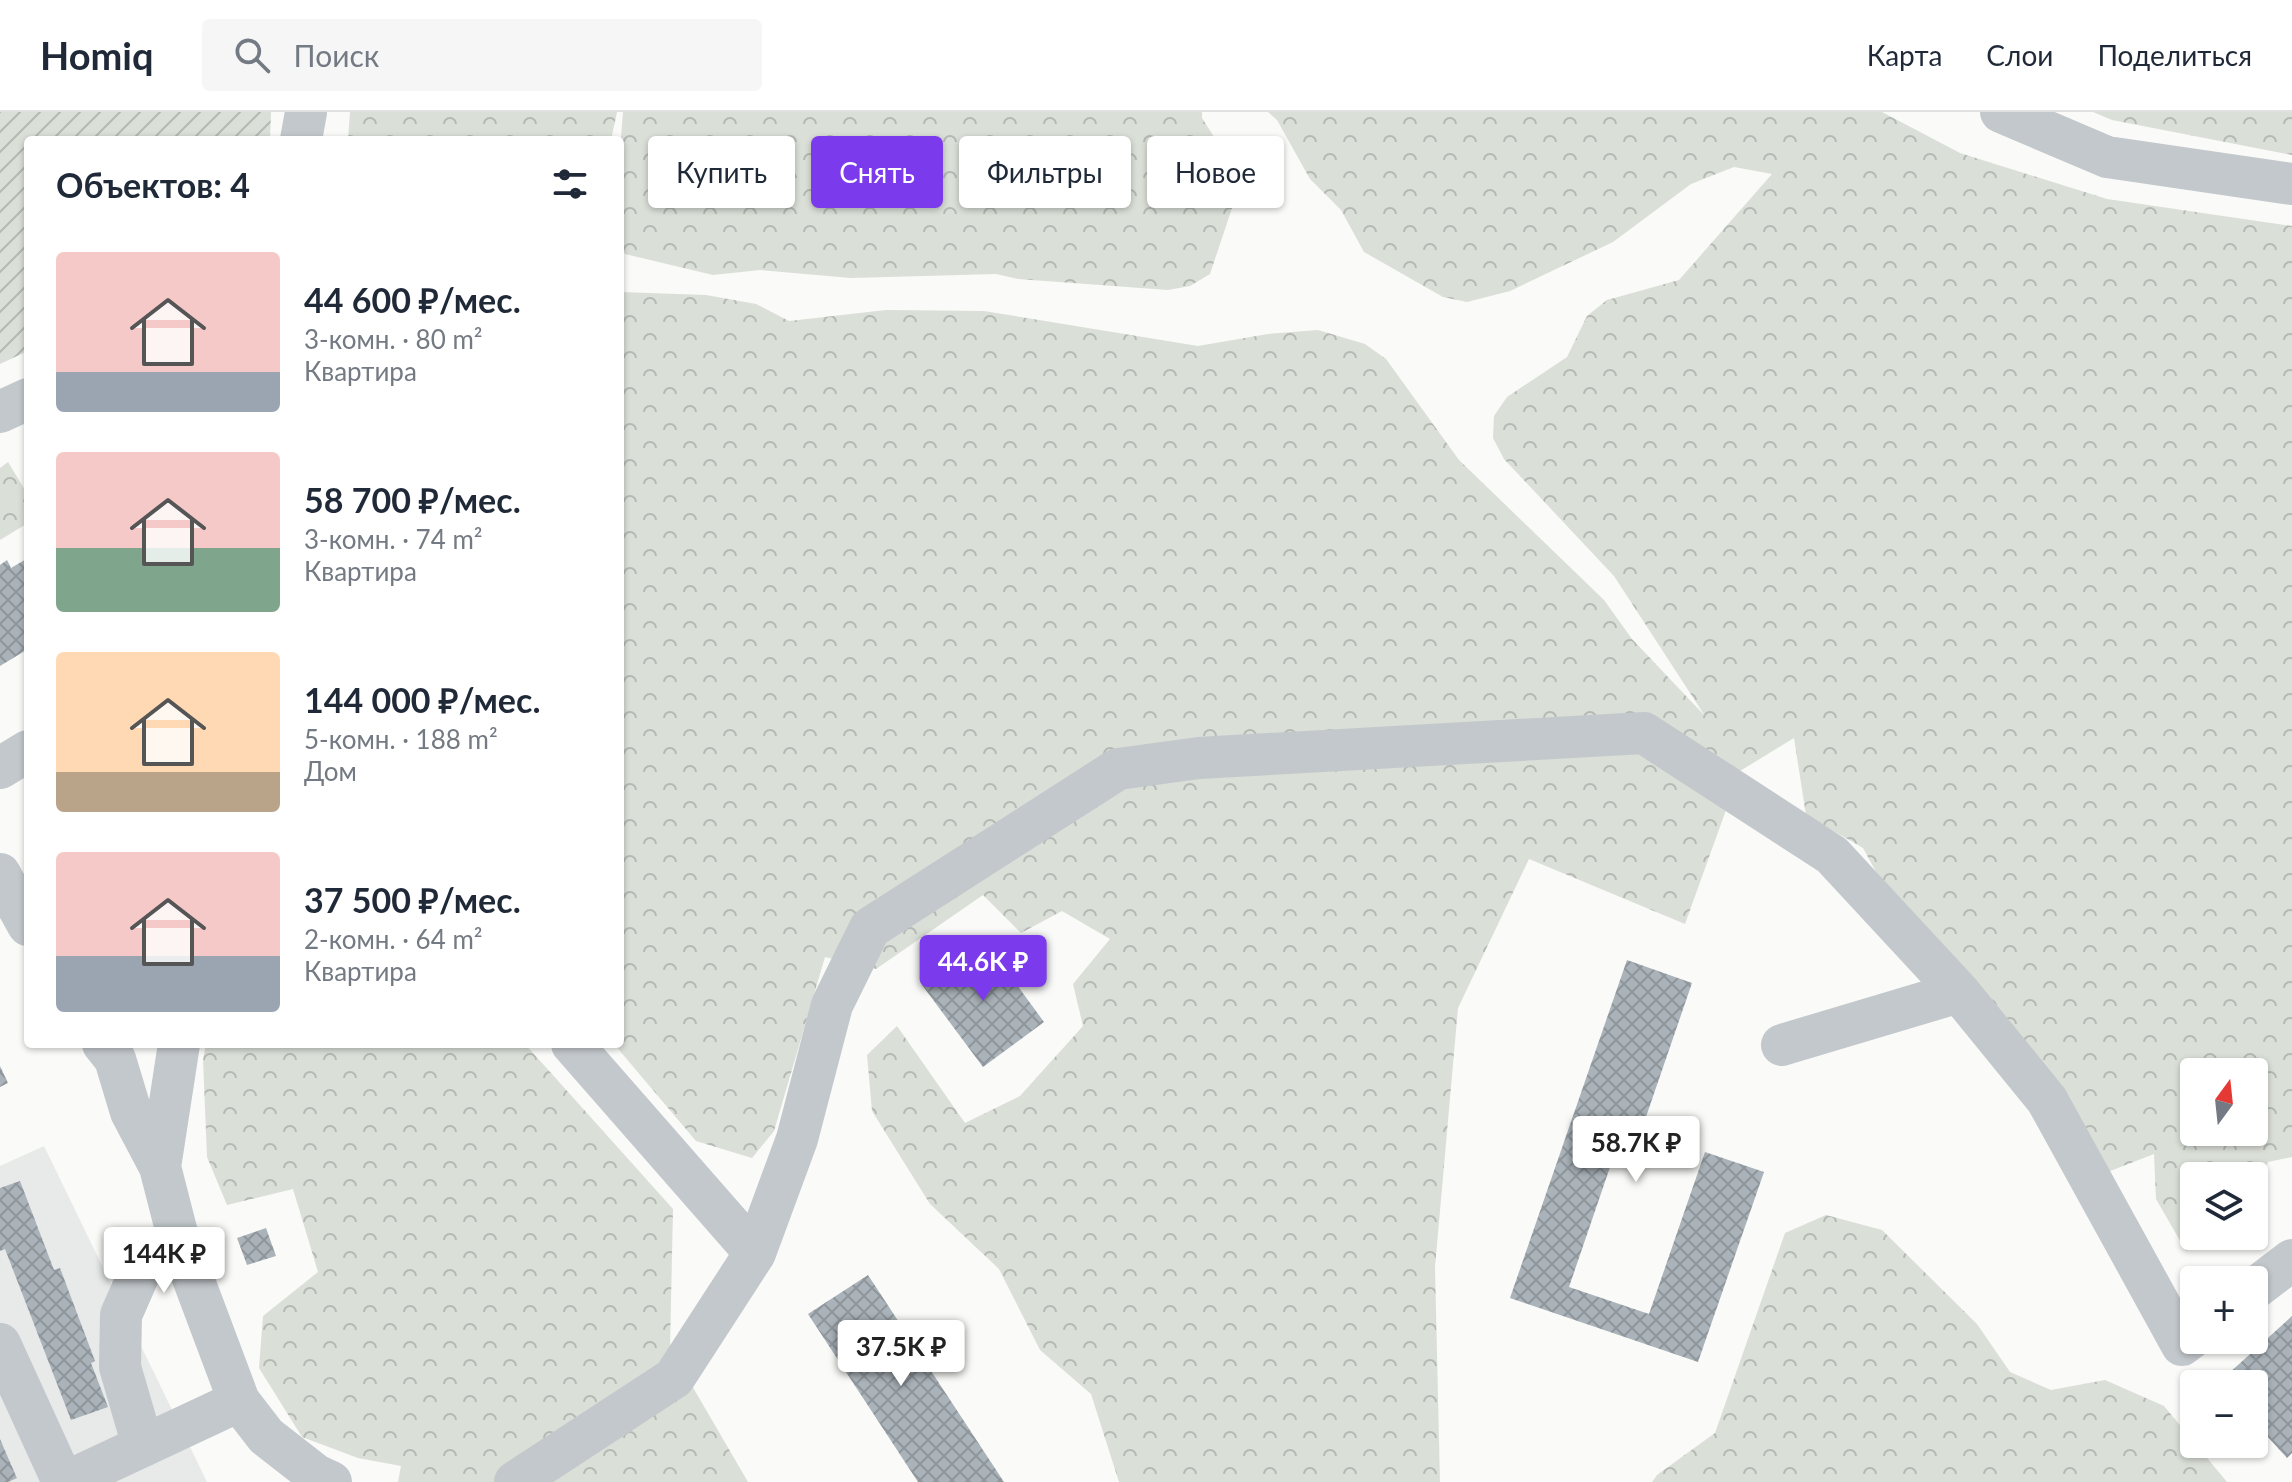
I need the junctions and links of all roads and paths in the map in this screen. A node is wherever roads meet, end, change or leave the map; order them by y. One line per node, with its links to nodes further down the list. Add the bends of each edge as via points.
1 (306, 112): 3 (street)
2 (2001, 112): 4 (street, via 2107,157)
3 (302, 136)
4 (2292, 184)
5 (24, 401): 6 (street)
6 (0, 412)
7 (24, 753): 8 (street)
8 (0, 768)
9 (0, 874): 10 (street)
10 (24, 918)
11 (1959, 992): 12 (street); 19 (street, via 1832,855 1644,733 1199,758 1118,769 870,928 832,1005 797,1139); 22 (street, via 2047,1100)
12 (1782, 1045)
13 (140, 1048): 16 (street)
14 (178, 1048): 17 (street)
15 (576, 1048): 19 (street)
16 (109, 1052): 17 (street, via 131,1112)
17 (160, 1167): 18 (street)
18 (179, 1241): 24 (street); 25 (street, via 142,1267 121,1315 120,1367)
19 (755, 1253): 28 (street, via 674,1378)
20 (2292, 1260): 21 (street)
21 (2268, 1278)
22 (2180, 1327)
23 (0, 1344): 26 (street)
24 (239, 1401): 25 (street); 27 (street, via 266,1436)
25 (143, 1446): 26 (street)
26 (64, 1482)
27 (331, 1482)
28 (515, 1482)

